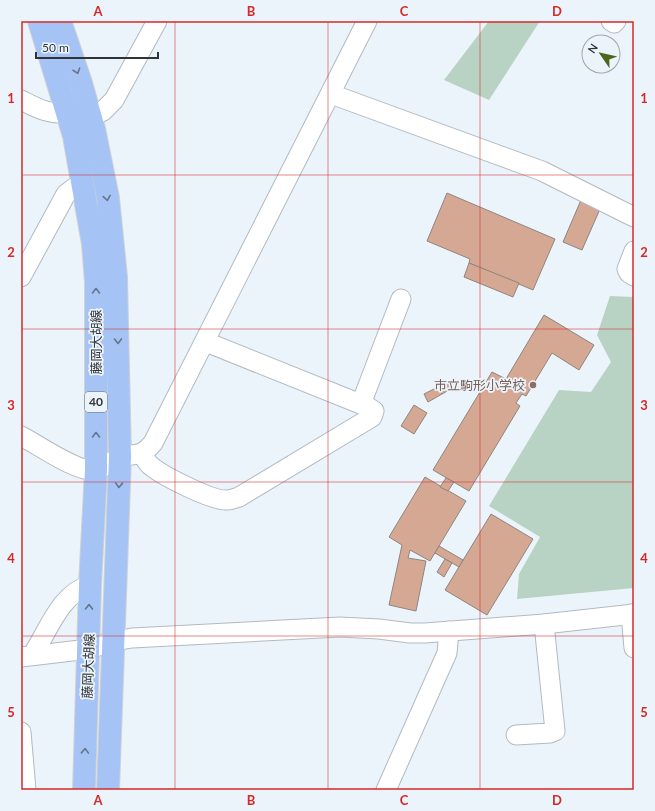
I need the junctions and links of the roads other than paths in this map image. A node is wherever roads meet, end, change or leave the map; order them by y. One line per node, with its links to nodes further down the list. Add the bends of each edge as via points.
1 (39, 21): 9 (main road, 藤岡大胡線 / 40)
2 (60, 21): 10 (main road, 藤岡大胡線 / 40, one-way to 10)
3 (157, 21): 10 (street, via 114,100 103,111)
4 (367, 21): 7 (street)
5 (611, 21): 6 (street)
6 (616, 21)
7 (331, 94): 12 (street, via 542,171); 17 (street)
8 (21, 100): 9 (street, via 46,112)
9 (68, 113): 11 (main road, 藤岡大胡線 / 40)
10 (91, 117): 21 (main road, 藤岡大胡線 / 40, one-way to 21, via 108,198 116,277)
11 (83, 181): 15 (street, via 66,194); 22 (main road, 藤岡大胡線 / 40, one-way to 11, via 96,282)
12 (634, 217)
13 (634, 251): 14 (street, via 627,268)
14 (634, 276)
15 (21, 277)
16 (401, 299): 18 (street)
17 (206, 342): 18 (street); 20 (street, via 158,435)
18 (361, 404): 20 (street, via 374,410 372,417 239,497 227,500 212,497 156,470)
19 (21, 436): 22 (street, via 84,470)
20 (142, 454): 21 (street)
21 (120, 457): 22 (street); 27 (main road, 藤岡大胡線 / 40, one-way to 27)
22 (96, 470): 23 (main road, 藤岡大胡線 / 40)
23 (90, 585): 29 (main road, 藤岡大胡線 / 40, one-way to 23); 30 (street, via 71,594 36,649)
24 (632, 614): 25 (street); 28 (street)
25 (544, 624): 26 (street); 32 (street, via 555,731)
26 (449, 631): 27 (street, via 410,633 320,627); 36 (street, via 447,653)
27 (114, 641): 29 (street); 35 (main road, 藤岡大胡線 / 40)
28 (634, 648)
29 (89, 649): 30 (street); 34 (main road, 藤岡大胡線 / 40, one-way to 29)
30 (28, 656)
31 (21, 732): 33 (street)
32 (516, 735)
33 (26, 790)
34 (84, 790)
35 (108, 790)
36 (386, 790)

